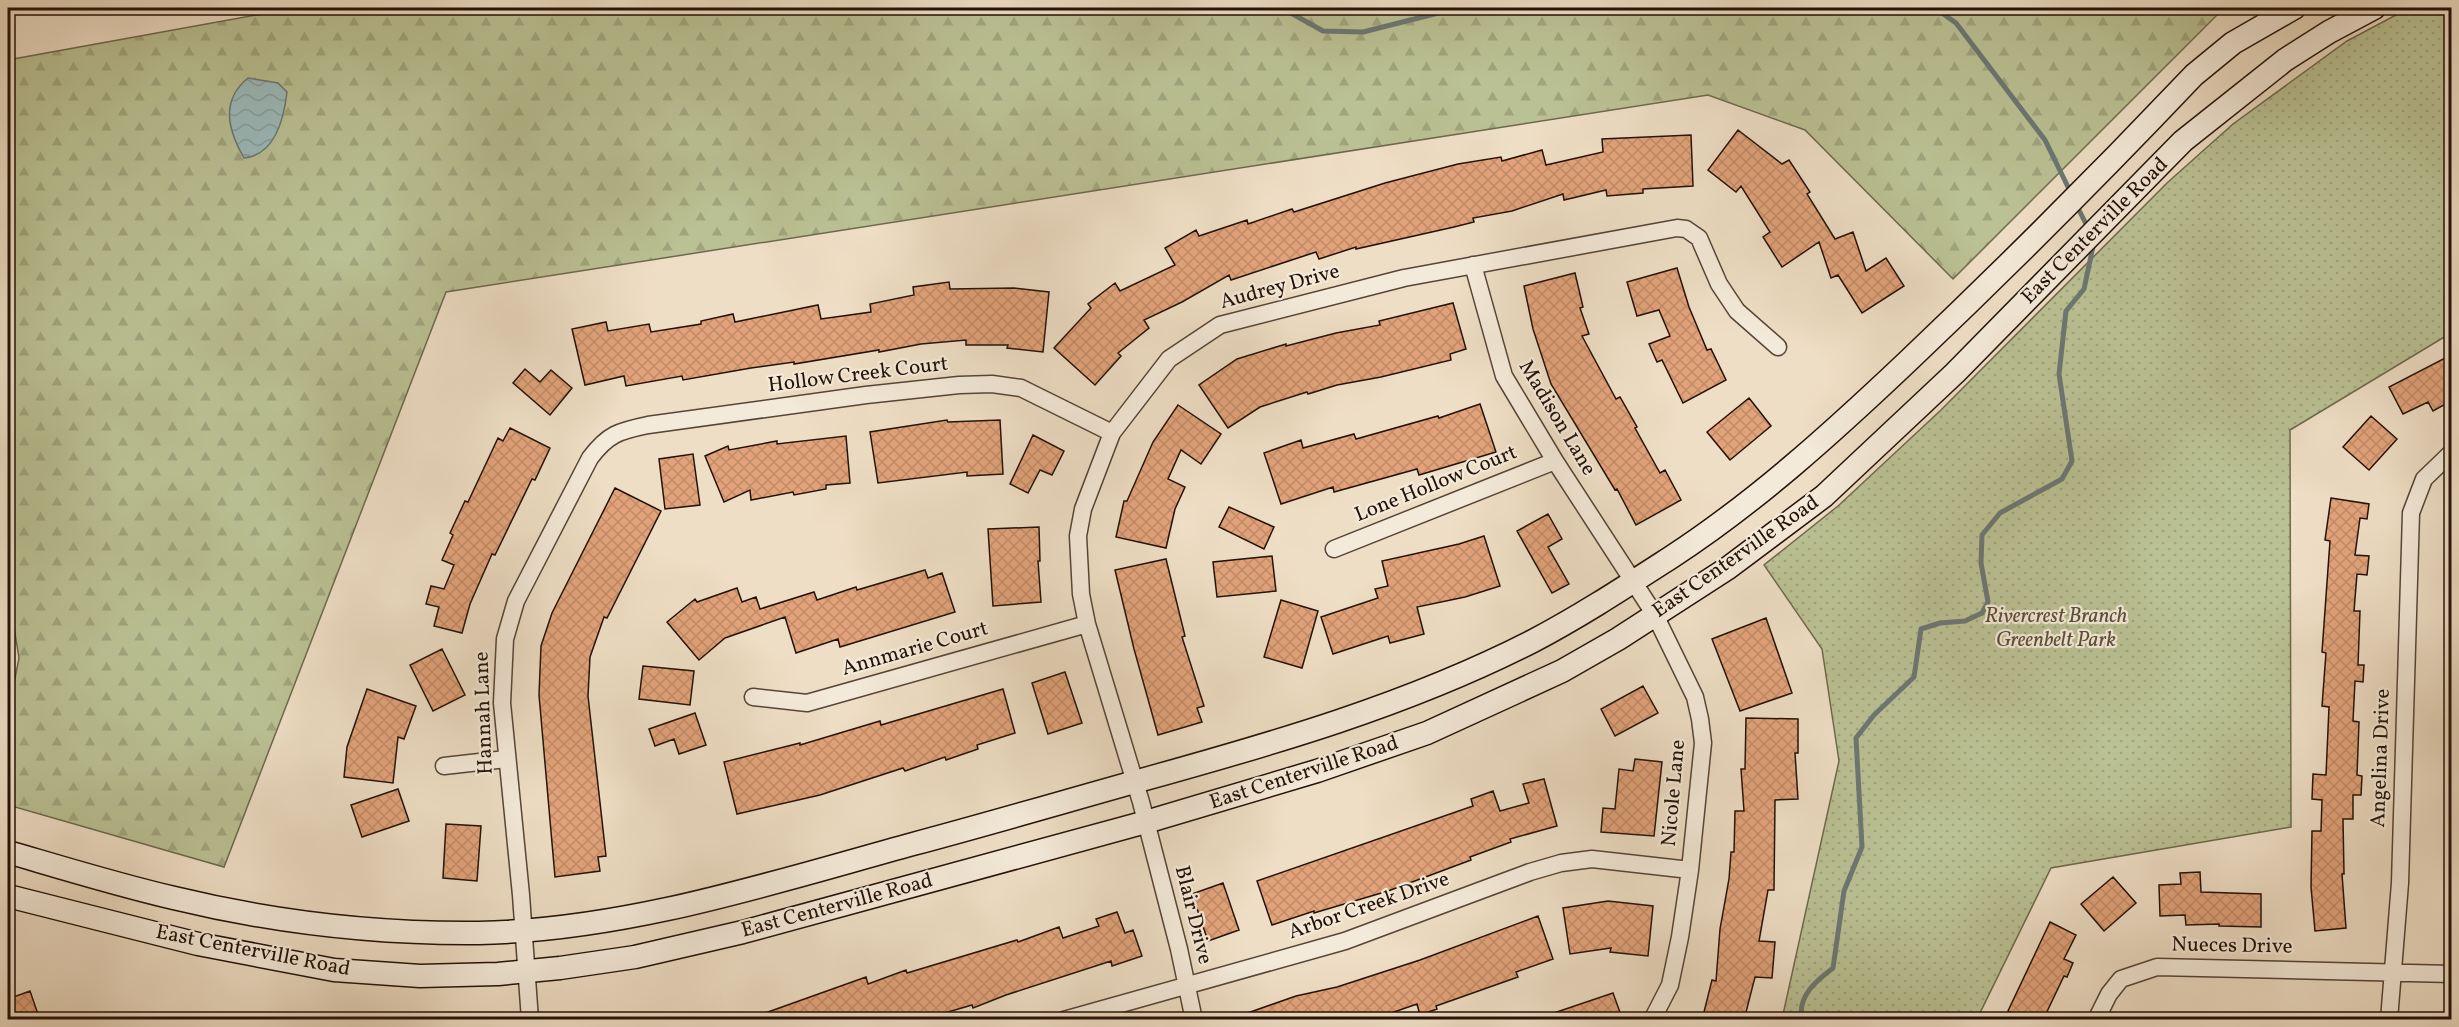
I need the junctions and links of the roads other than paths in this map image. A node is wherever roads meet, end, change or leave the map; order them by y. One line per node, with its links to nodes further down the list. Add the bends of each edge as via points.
1 (2294, 8): 10 (main road, East Centerville Road, via 2234,43 2194,75 1988,284 1808,454 1680,551)
2 (2373, 8): 11 (main road, East Centerville Road, via 2285,60 2183,141 1955,373 1824,496 1728,568)
3 (1473, 265): 4 (street, Audrey Drive, via 1677,228 1686,230 1699,238 1719,284 1737,311); 5 (street, Audrey Drive, via 1404,278 1220,325 1169,359); 8 (street, Madison Lane, via 1504,376)
4 (1778, 347)
5 (1112, 433): 6 (street, Hollow Creek Court, via 1021,388 992,384 866,395 648,424); 12 (street, Audrey Drive, via 1083,509 1078,536)
6 (603, 441): 14 (street, Hannah Lane, via 516,601 505,639 501,675)
7 (2451, 452): 23 (street, Angelina Drive, via 2424,479 2411,513 2400,883)
8 (1555, 461): 9 (street, Lone Hollow Court); 10 (street, Madison Lane)
9 (1334, 549)
10 (1634, 580): 11 (street, Nicole Lane); 16 (main road, East Centerville Road, via 1537,640 1467,672 1307,732)
11 (1655, 615): 17 (main road, East Centerville Road, via 1562,671 1427,733 1317,771); 19 (street, Nicole Lane, via 1695,697 1700,719 1703,743)
12 (1087, 624): 13 (street, Annmarie Court, via 807,703); 16 (street, Audrey Drive)
13 (753, 697)
14 (506, 759): 15 (street); 21 (street, Hannah Lane)
15 (444, 766)
16 (1136, 782): 17 (street, Audrey Drive); 21 (main road, East Centerville Road, via 679,908)
17 (1146, 822): 22 (main road, East Centerville Road, via 693,945 598,964); 25 (street, Blair Drive)
18 (8, 852): 21 (main road, East Centerville Road, via 176,898 258,915 412,932)
19 (1690, 870): 25 (street, Arbor Creek Drive, via 1592,859 1561,863 1345,941); 29 (street, Nicole Lane, via 1670,985)
20 (8, 896): 22 (main road, East Centerville Road, via 198,944 334,970 420,976)
21 (523, 930): 22 (street, Hannah Lane)
22 (526, 972): 26 (street, Hannah Lane)
23 (2392, 973): 24 (street, Nueces Drive); 30 (street, Nueces Drive, via 2157,967 2121,979); 31 (street, Angelina Drive)
24 (2451, 974)
25 (1187, 985): 27 (street, Arbor Creek Drive); 28 (street, Blair Drive)
26 (530, 1020)
27 (1064, 1020)
28 (1194, 1020)
29 (1652, 1020)
30 (2096, 1020)
31 (2389, 1020)

